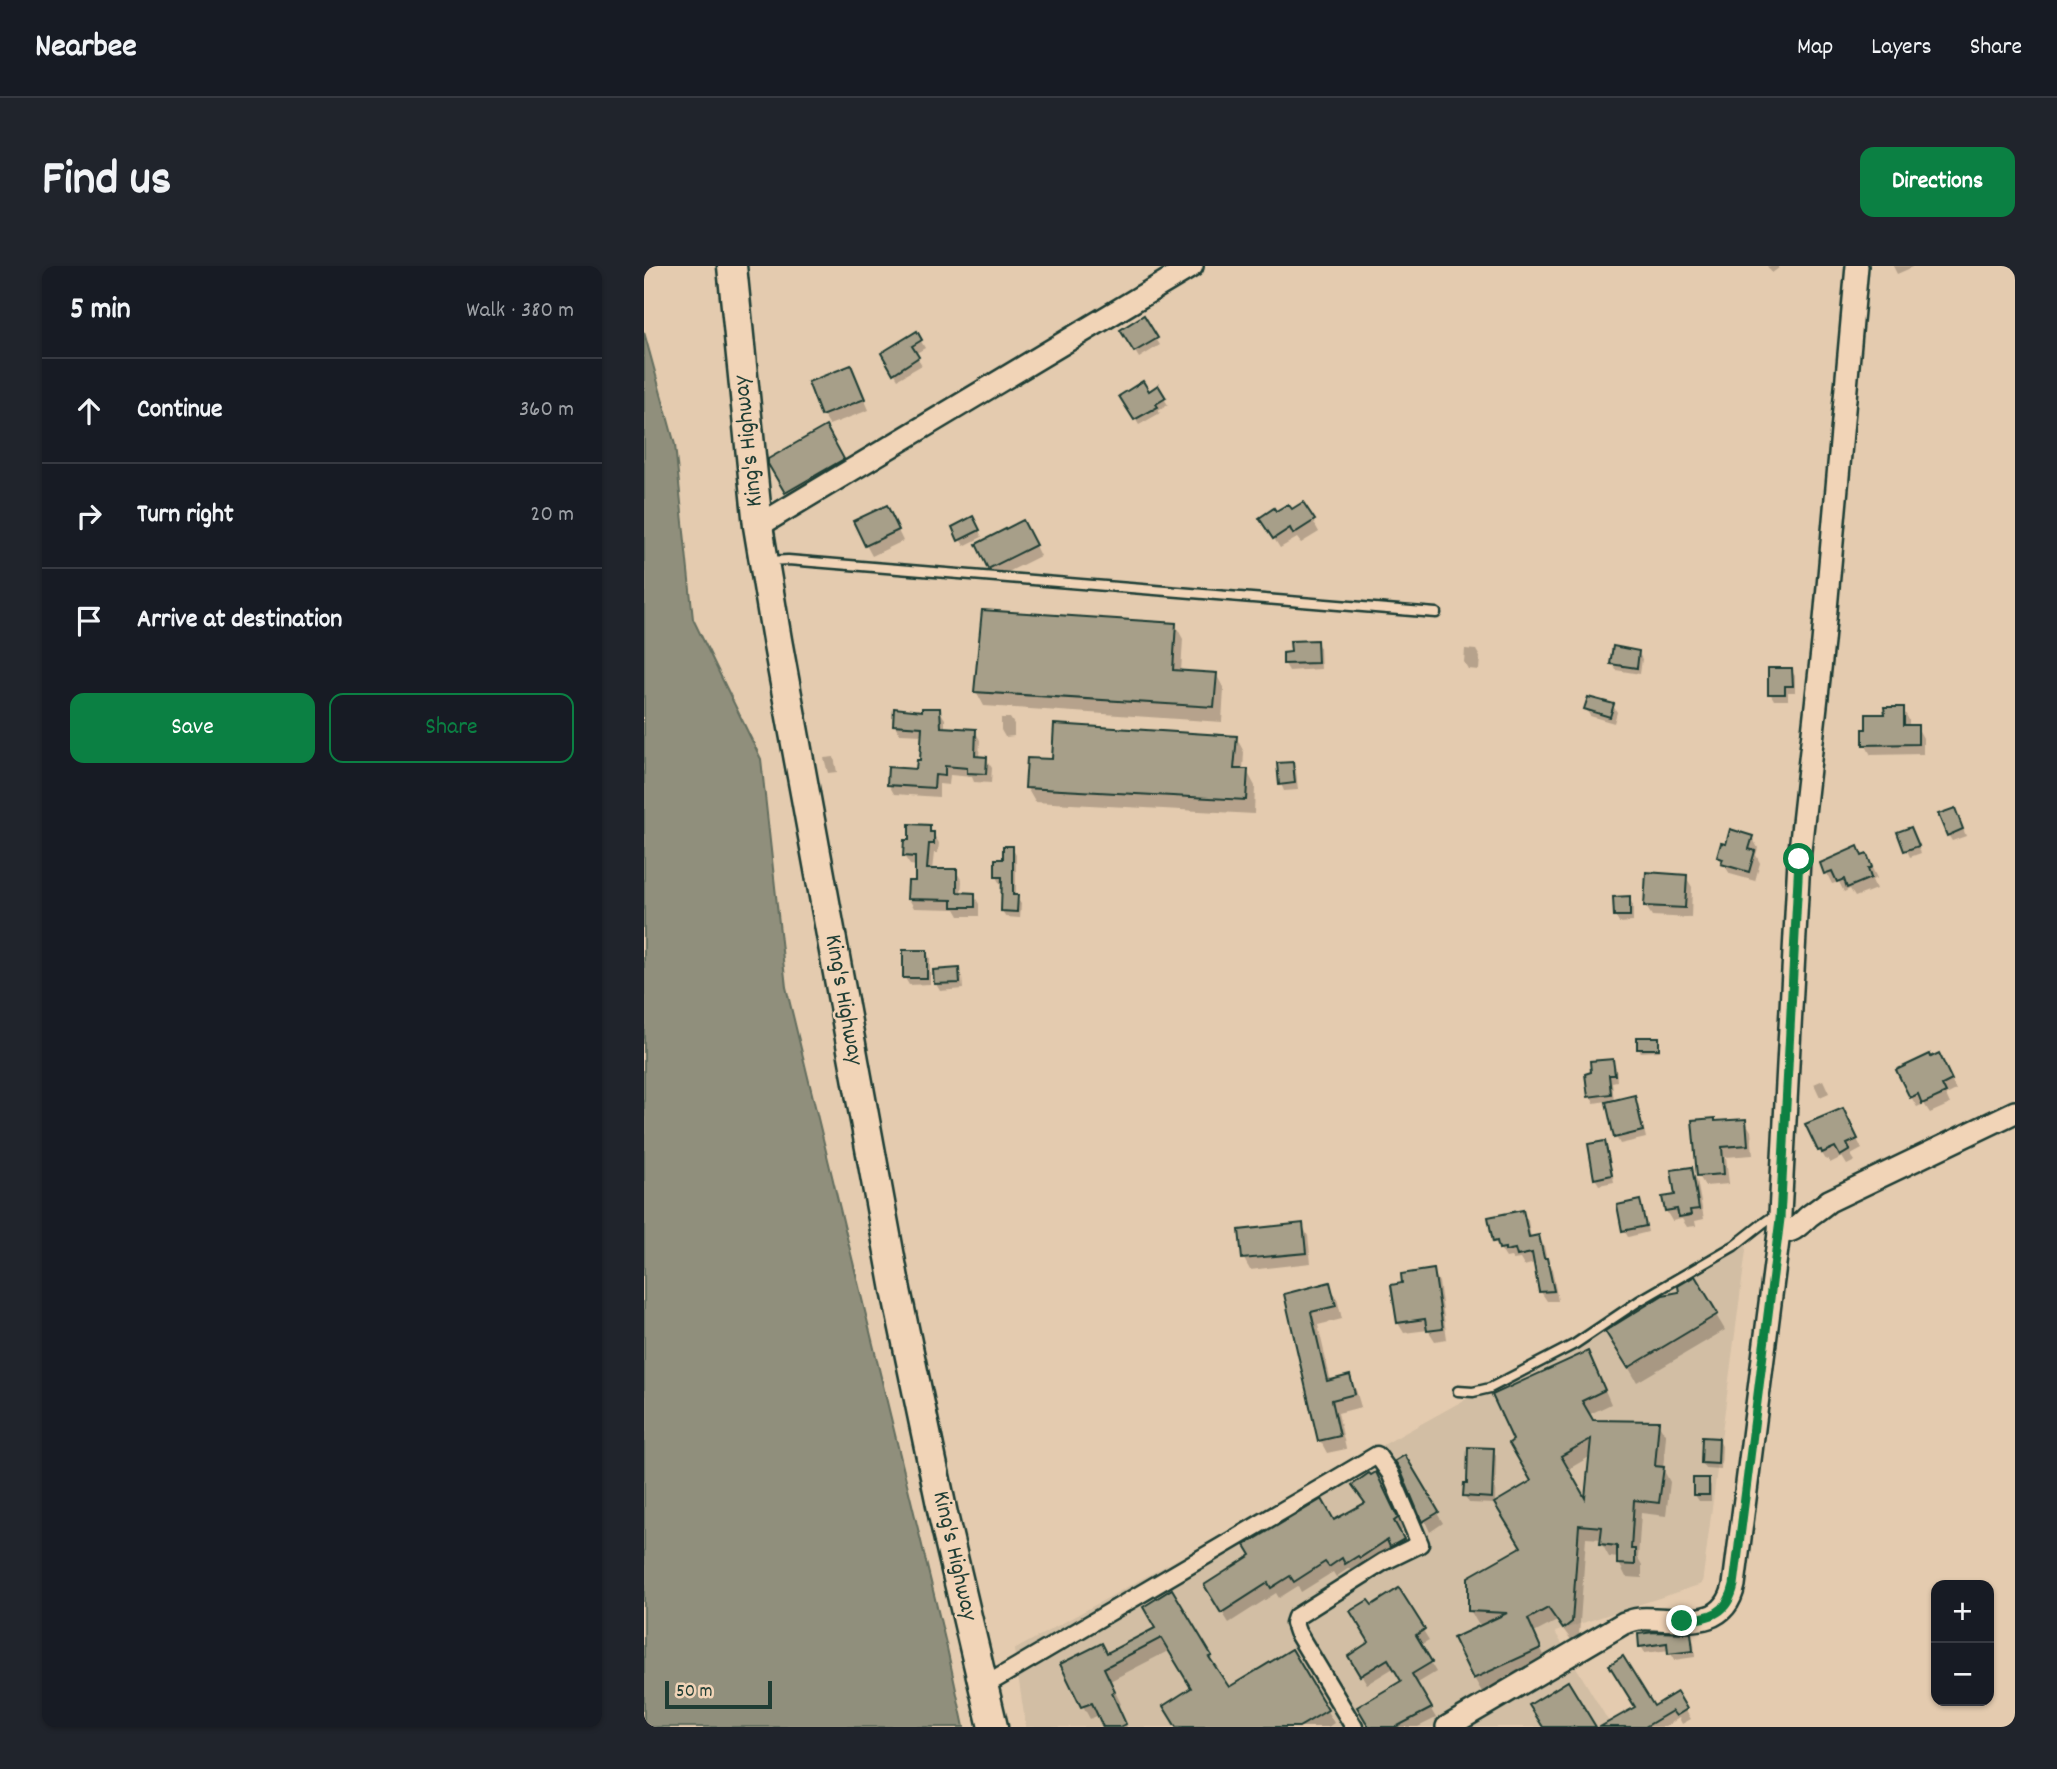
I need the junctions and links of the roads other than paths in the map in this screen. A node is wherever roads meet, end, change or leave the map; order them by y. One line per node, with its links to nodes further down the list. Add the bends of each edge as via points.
1 (732, 266): 4 (highway, King's Highway)
2 (1192, 266): 4 (street)
3 (1857, 266): 8 (street, via 1799,859)
4 (758, 526): 5 (highway, King's Highway)
5 (764, 562): 6 (lane, via 802,561); 10 (highway, King's Highway, via 896,1290)
6 (1436, 614)
7 (2015, 1112): 8 (street, via 1829,1201 1789,1233)
8 (1779, 1226): 9 (lane, via 1769,1219 1734,1246 1575,1344 1490,1388); 11 (street, via 1734,1585 1726,1606 1701,1618 1624,1623)
9 (1458, 1391)
10 (984, 1686): 12 (highway, King's Highway); 13 (street, via 1377,1455 1390,1473 1420,1544 1383,1562 1296,1617 1294,1623)
11 (1456, 1725)
12 (993, 1727)
13 (1354, 1727)

